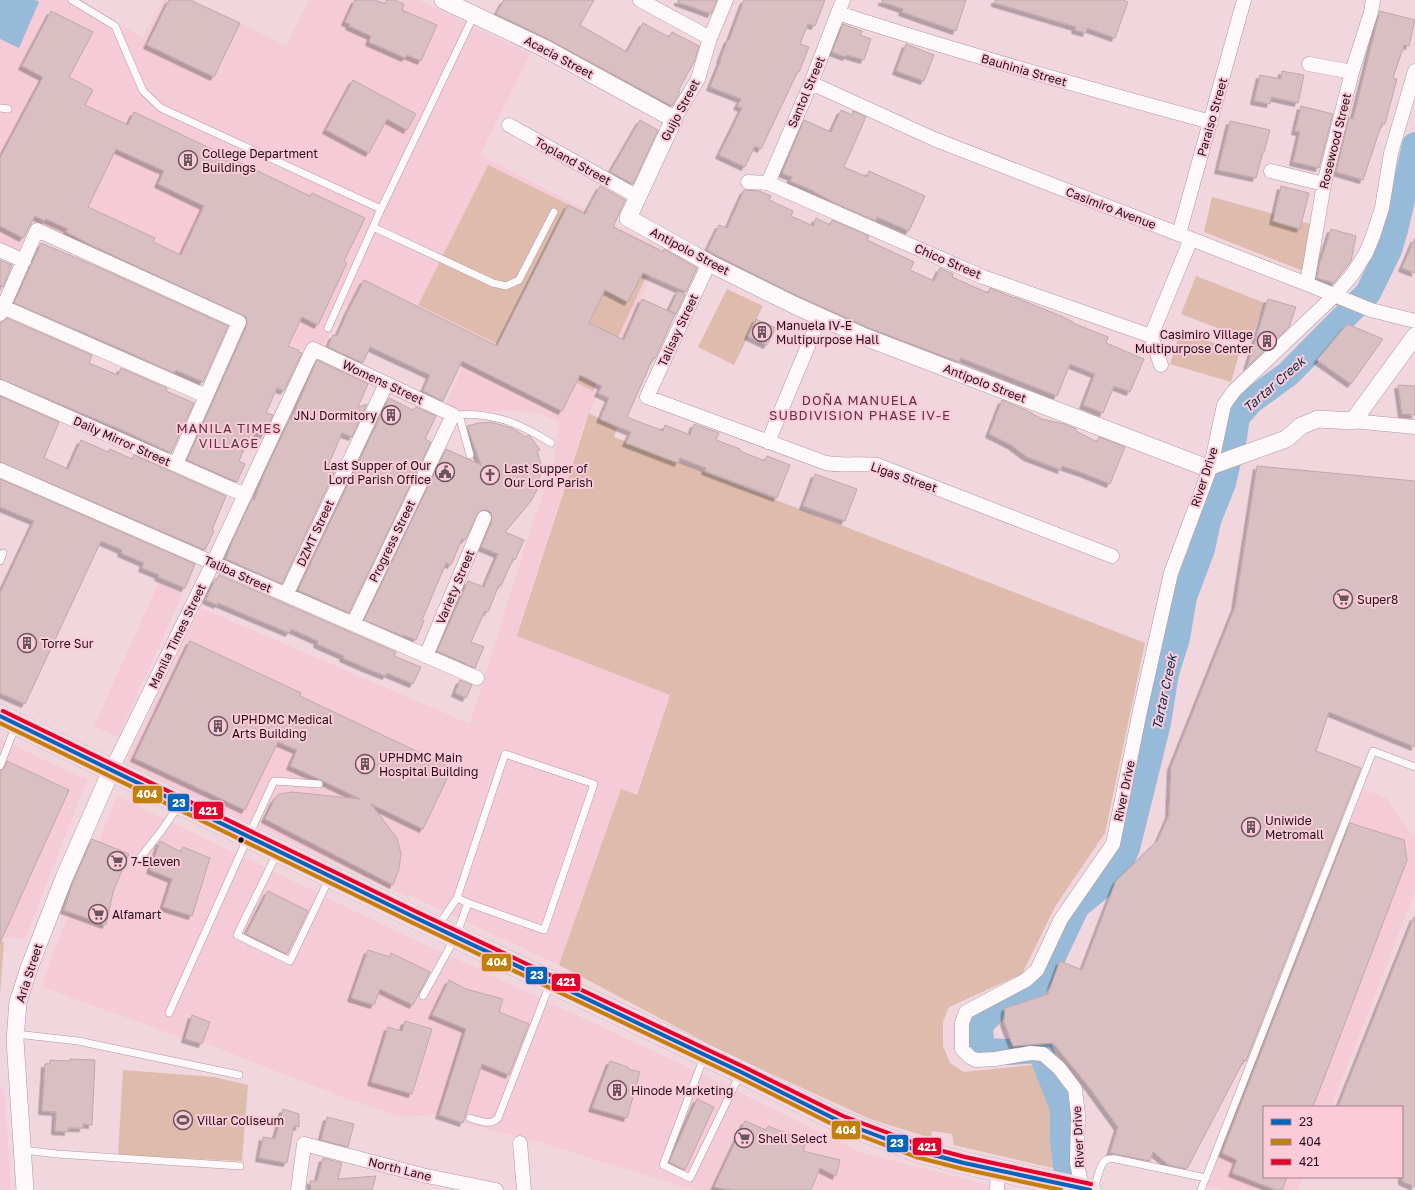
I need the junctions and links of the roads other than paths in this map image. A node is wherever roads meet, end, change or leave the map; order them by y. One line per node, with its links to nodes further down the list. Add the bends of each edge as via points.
1 (72, 0): 24 (lane, via 114,26 143,91 161,108)
2 (443, 0): 8 (street, Acacia Street)
3 (640, 0): 9 (street)
4 (726, 0): 9 (street, Guijo Street)
5 (1244, 0): 17 (street, Paraiso Street)
6 (1373, 0): 12 (street, Rosewood Street)
7 (841, 6): 13 (street, Santol Street); 17 (street, Bauhinia Street, via 887,29)
8 (474, 15): 16 (street, Acacia Street, via 546,49); 24 (lane)
9 (710, 38): 16 (street, Guijo Street, via 698,78)
10 (1309, 64): 12 (street)
11 (1415, 71): 33 (street, River Drive, via 1391,153 1382,208 1366,253)
12 (1352, 72): 22 (street, Rosewood Street)
13 (811, 83): 21 (street, Santol Street); 28 (street, Casimiro Avenue, via 934,139)
14 (0, 108): 15 (lane)
15 (8, 109)
16 (674, 119): 23 (street, Guijo Street)
17 (1211, 122): 28 (street, Paraiso Street)
18 (509, 125): 23 (street, Topland Street)
19 (1271, 171): 22 (street)
20 (748, 182): 21 (street, Chico Street)
21 (768, 183): 38 (street, Chico Street, via 983,277)
22 (1324, 184): 32 (street, Rosewood Street)
23 (638, 197): 26 (street, Guijo Street)
24 (382, 209): 27 (lane)
25 (554, 212): 27 (lane, via 519,280 506,286 494,283)
26 (628, 218): 31 (street, Antipolo Street)
27 (373, 227): 37 (lane)
28 (1185, 236): 32 (street, Casimiro Avenue); 38 (street, Paraiso Street)
29 (0, 250): 30 (street)
30 (24, 261): 34 (street); 44 (street, via 37,230 239,322)
31 (709, 263): 35 (street, Antipolo Street); 45 (street, Talisay Street)
32 (1307, 284): 33 (street, Casimiro Avenue)
33 (1341, 298): 36 (street, Casimiro Avenue, via 1371,310); 53 (street, River Drive, via 1234,391 1224,405)
34 (2, 310): 44 (street)
35 (820, 317): 49 (street); 53 (street, Antipolo Street, via 1202,466)
36 (1415, 321)
37 (328, 328)
38 (1151, 336): 41 (street)
39 (1415, 336): 47 (street)
40 (313, 349): 42 (street, Womens Street); 55 (street, Manila Times Street)
41 (1162, 365)
42 (386, 384): 46 (street, Womens Street); 61 (street, DZMT Street)
43 (0, 387): 52 (street, Daily Mirror Street)
44 (206, 396): 52 (street)
45 (647, 397): 49 (street, Ligas Street)
46 (456, 415): 50 (lane, via 507,420); 51 (lane); 62 (street, Progress Street)
47 (1353, 421): 48 (street); 53 (street, via 1318,419 1301,426 1286,439)
48 (1415, 427)
49 (768, 442): 58 (street, Ligas Street, via 826,463 877,465)
50 (551, 443)
51 (470, 455)
52 (176, 464): 55 (street, Daily Mirror Street)
53 (1216, 464): 91 (street, River Drive, via 1171,573 1113,844 1061,919 1037,970 1026,980 966,1012 962,1023 962,1049 970,1058 995,1059 1031,1053 1043,1054 1059,1068 1075,1090 1078,1115 1077,1163)
54 (0, 470): 60 (street, Taliba Street)
55 (245, 495): 60 (street, Manila Times Street)
56 (484, 518): 63 (street, Variety Street)
57 (3, 553): 59 (lane)
58 (1112, 556)
59 (0, 561)
60 (213, 563): 61 (street, Taliba Street); 68 (street, Manila Times Street)
61 (286, 595): 62 (street, Taliba Street)
62 (353, 624): 63 (street, Taliba Street)
63 (426, 656): 64 (street, Taliba Street)
64 (476, 678)
65 (8, 720): 66 (lane); 68 (highway)
66 (0, 766)
67 (1415, 766): 89 (lane, via 1373,751)
68 (111, 771): 70 (highway); 81 (street, Aria Street, via 64,878 29,968 18,1002)
69 (319, 784): 71 (lane, via 274,781)
70 (180, 803): 71 (highway); 73 (lane)
71 (248, 836): 72 (highway); 80 (lane)
72 (278, 851): 74 (highway); 74 (lane, via 237,935 283,958 290,961)
73 (140, 858)
74 (331, 876): 77 (highway)
75 (457, 898): 76 (lane); 76 (lane, via 505,754 594,784 544,930); 77 (lane)
76 (468, 904): 77 (lane)
77 (446, 932): 78 (highway); 79 (lane)
78 (551, 981): 82 (highway); 85 (lane, via 498,1118 488,1123)
79 (422, 996)
80 (169, 1013)
81 (15, 1034): 84 (lane, via 78,1041); 87 (street, Aria Street)
82 (704, 1055): 83 (highway); 83 (lane, via 663,1165 690,1178)
83 (741, 1072): 90 (highway, via 841,1122)
84 (238, 1075)
85 (470, 1118)
86 (520, 1143): 95 (street)
87 (22, 1150): 88 (lane); 92 (street, Aria Street)
88 (240, 1166)
89 (1206, 1178): 91 (lane, via 1108,1159); 96 (lane)
90 (998, 1180): 91 (highway, via 1044,1180)
91 (1085, 1189)
92 (25, 1190)
93 (298, 1190): 94 (street, North Lane, via 304,1144 422,1175)
94 (496, 1190)
95 (524, 1190)
96 (1201, 1190)

